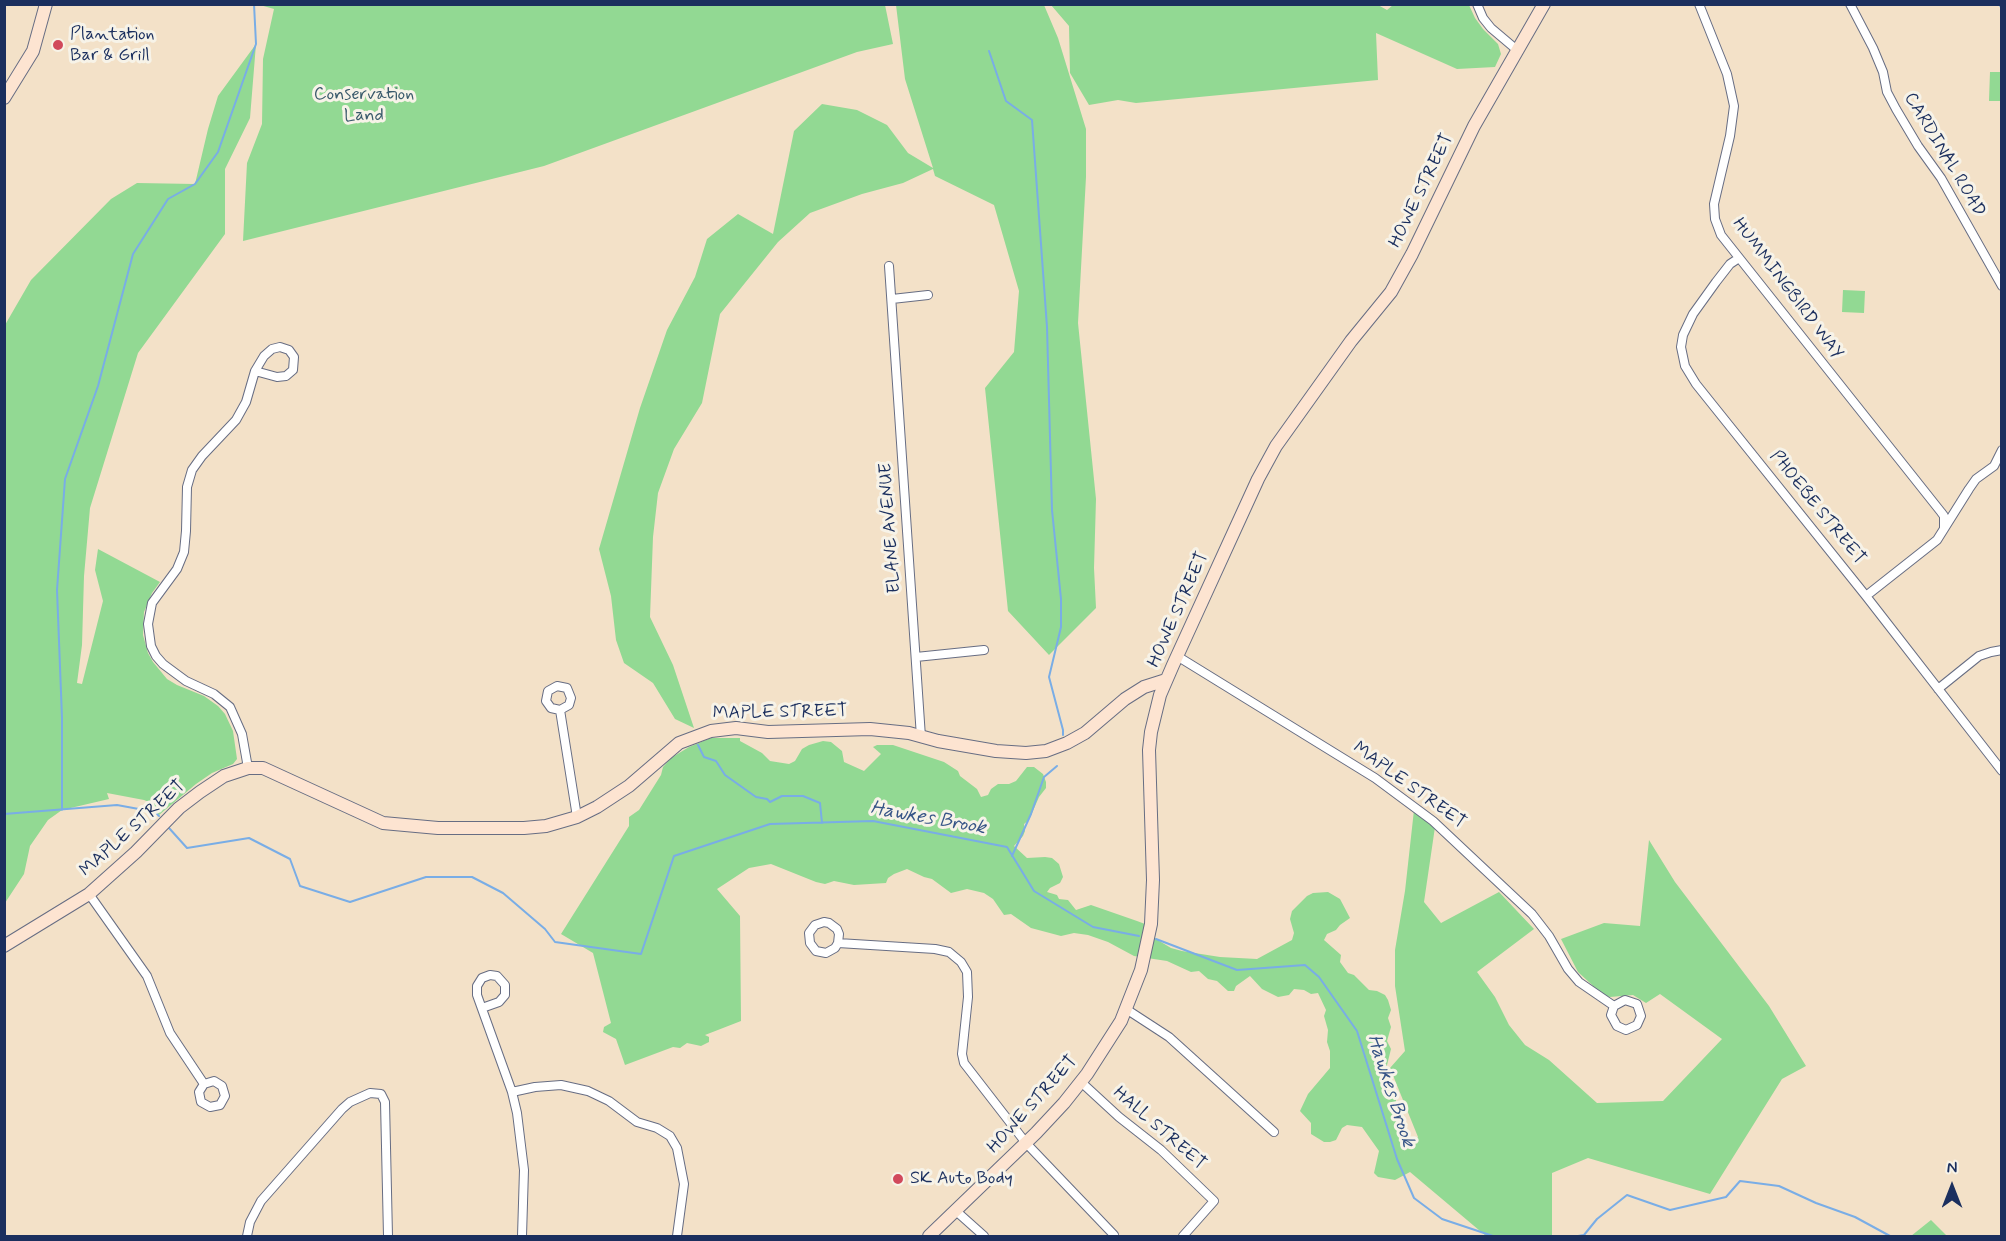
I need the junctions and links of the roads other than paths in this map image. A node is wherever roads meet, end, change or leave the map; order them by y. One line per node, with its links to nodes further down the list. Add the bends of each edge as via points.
1 (46, 4): 7 (street, via 33,51)
2 (1477, 4): 6 (street, via 1491,28)
3 (1544, 4): 6 (street, HOWE STREET)
4 (1699, 4): 8 (street, HUMMINGBIRD WAY, via 1727,74 1734,106 1714,204 1718,228)
5 (1850, 4): 10 (street, CARDINAL ROAD, via 1873,48 1892,100)
6 (1517, 50): 19 (street, HOWE STREET, via 1390,292 1276,446)
7 (4, 98)
8 (1739, 258): 15 (street, HUMMINGBIRD WAY, via 1941,512); 16 (street, PHOEBE STREET, via 1730,264 1693,314 1683,335 1685,366)
9 (889, 266): 12 (street, ELANE AVENUE)
10 (2001, 286)
11 (927, 296): 12 (street)
12 (892, 299): 20 (street, ELANE AVENUE)
13 (255, 370): 13 (street, via 274,348 286,348 294,356 295,367 286,376); 25 (street, via 236,420 189,476 184,552 177,569 152,603 148,624 151,646 163,664 230,707 242,735)
14 (2001, 450): 15 (street, via 1994,466 1976,480)
15 (1944, 527): 16 (street, via 1937,540)
16 (1866, 596): 22 (street, PHOEBE STREET)
17 (984, 650): 20 (street)
18 (2001, 651): 22 (street, via 1979,656)
19 (1177, 656): 21 (street, HOWE STREET); 31 (street, MAPLE STREET, via 1375,778 1433,821 1532,914 1579,982)
20 (916, 657): 24 (street, ELANE AVENUE)
21 (1167, 681): 24 (street, MAPLE STREET, via 1144,687 1085,733 1046,751 996,751); 33 (street, HOWE STREET, via 1149,750 1151,924 1141,970)
22 (1938, 689): 26 (street, PHOEBE STREET)
23 (560, 710): 27 (street)
24 (921, 737): 27 (street, MAPLE STREET, via 870,729 711,731 668,750 629,786)
25 (248, 768): 27 (street, MAPLE STREET, via 264,768 368,817 408,827 515,829); 28 (street, MAPLE STREET, via 224,776 179,808)
26 (2001, 771)
27 (577, 817)
28 (89, 894): 30 (street, MAPLE STREET); 35 (street, via 147,975 170,1033)
29 (838, 944): 38 (street, via 935,949 948,952 961,962 967,972 968,997 964,1063)
30 (4, 946)
31 (1614, 1006)
32 (482, 1008): 36 (street)
33 (1126, 1009): 34 (street, HOWE STREET); 37 (street, via 1169,1037)
34 (1081, 1082): 38 (street, HOWE STREET); 47 (street, HALL STREET, via 1167,1154 1214,1201)
35 (204, 1084)
36 (512, 1092): 43 (street, via 523,1157); 44 (street, via 548,1086 574,1087 598,1095 637,1122 670,1136 677,1148 684,1184)
37 (1274, 1132)
38 (1026, 1143): 39 (street, HOWE STREET); 40 (street)
39 (956, 1211): 45 (street, HOWE STREET); 46 (street)
40 (1114, 1235)
41 (247, 1236): 42 (street, via 261,1201 342,1109 370,1093 381,1094 385,1102)
42 (388, 1236)
43 (522, 1236)
44 (677, 1236)
45 (929, 1236)
46 (984, 1236)
47 (1183, 1236)

